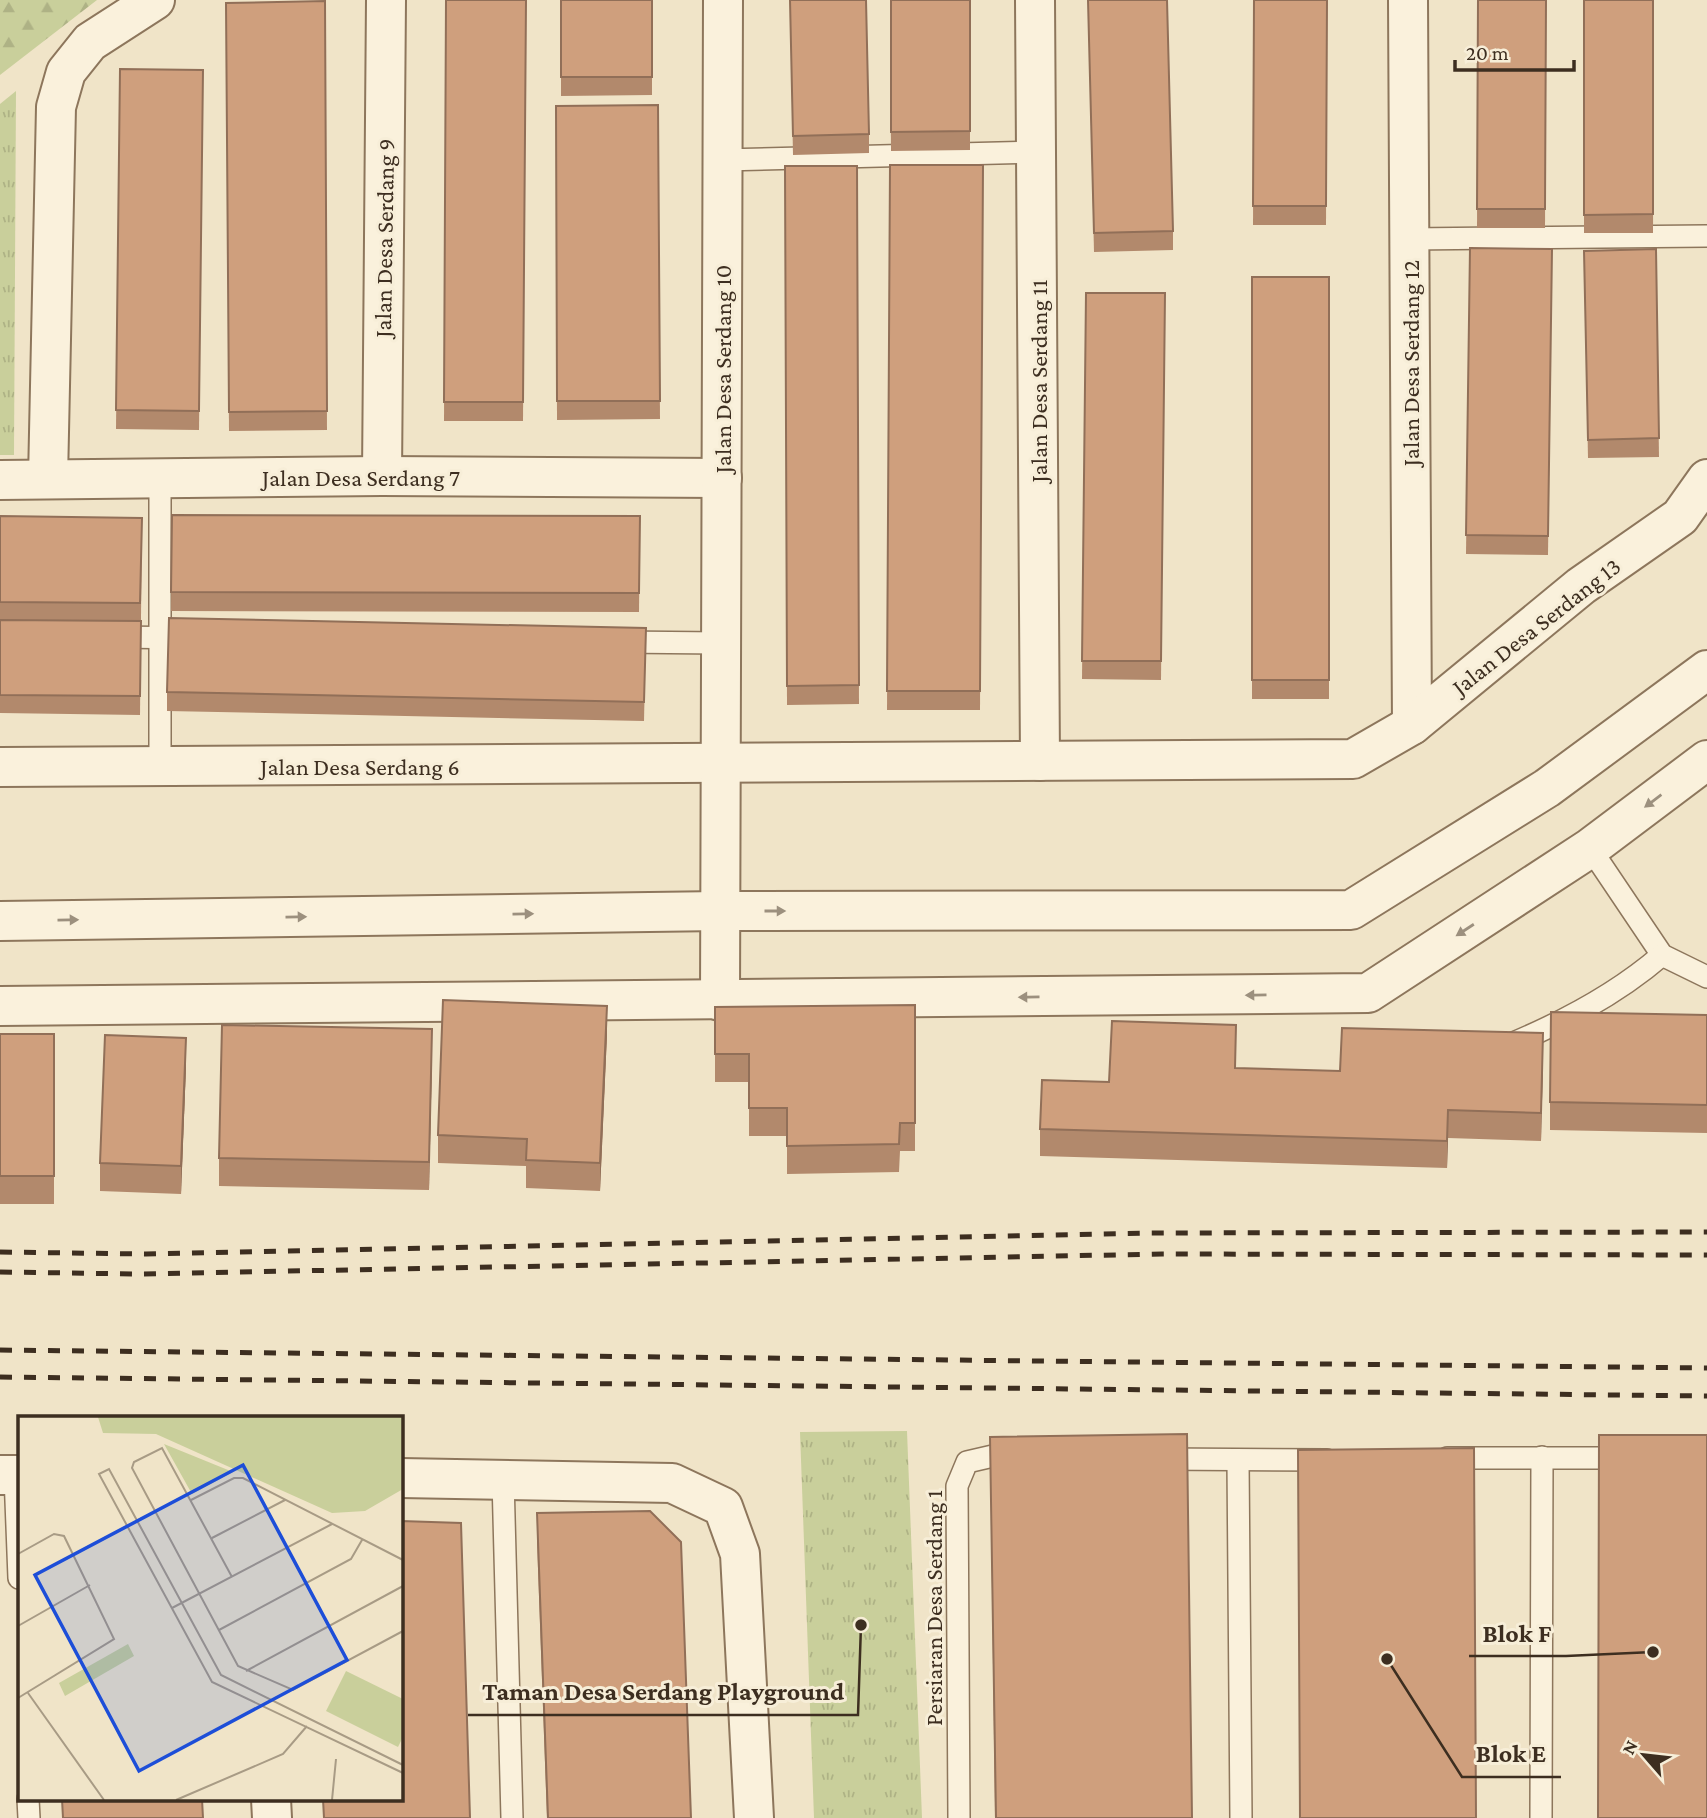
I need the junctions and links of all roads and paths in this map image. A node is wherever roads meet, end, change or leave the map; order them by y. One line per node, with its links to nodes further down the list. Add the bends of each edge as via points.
1 (155, 0): 13 (street, via 90,42 66,72 56,107)
2 (386, 0): 10 (street, Jalan Desa Serdang 9)
3 (723, 0): 7 (street, Jalan Desa Serdang 10)
4 (1035, 0): 6 (street, Jalan Desa Serdang 11)
5 (1408, 0): 9 (street, Jalan Desa Serdang 12)
6 (1036, 152): 7 (lane); 26 (street, Jalan Desa Serdang 11)
7 (722, 160): 12 (street, Jalan Desa Serdang 10)
8 (1707, 236): 9 (lane)
9 (1409, 239): 22 (street, Jalan Desa Serdang 12)
10 (382, 476): 11 (street, Jalan Desa Serdang 7); 12 (street, Jalan Desa Serdang 7)
11 (160, 478): 13 (street, Jalan Desa Serdang 7); 17 (lane)
12 (722, 478): 20 (street, Jalan Desa Serdang 10)
13 (48, 479): 15 (street, Jalan Desa Serdang 7)
14 (1707, 479): 22 (street, Jalan Desa Serdang 13, via 1680,517 1581,586)
15 (0, 480)
16 (93, 637): 17 (lane)
17 (160, 637): 18 (lane); 28 (lane)
18 (214, 638)
19 (598, 642): 20 (lane)
20 (721, 643): 23 (street, Jalan Desa Serdang 10)
21 (1707, 670): 30 (street, one-way to 21, via 1351,910 1547,788)
22 (1412, 725): 24 (street, Jalan Desa Serdang 13)
23 (721, 751): 26 (street, Jalan Desa Serdang 6); 28 (street, Jalan Desa Serdang 6); 30 (street, Jalan Desa Serdang 10)
24 (1353, 759): 26 (street, Jalan Desa Serdang 6)
25 (1707, 760): 29 (street, one-way to 29)
26 (1040, 761)
27 (0, 767): 28 (street, Jalan Desa Serdang 6)
28 (160, 768)
29 (1590, 848): 32 (lane); 34 (street, one-way to 34, via 1368,993)
30 (720, 911): 31 (street, one-way to 30); 34 (street, Jalan Desa Serdang 10)
31 (0, 921)
32 (1662, 955): 33 (lane); 36 (lane, via 1595,1004)
33 (1707, 977)
34 (720, 1001): 35 (street)
35 (0, 1006)
36 (1496, 1050)
37 (1034, 1457): 54 (lane, Persiaran Desa Serdang 1, via 993,1456 967,1462 957,1486)
38 (1542, 1457): 39 (lane); 40 (lane); 56 (lane)
39 (1432, 1458)
40 (1652, 1458)
41 (1143, 1459): 43 (lane)
42 (1349, 1459): 43 (lane)
43 (1238, 1461): 55 (lane)
44 (11, 1475): 47 (lane)
45 (402, 1478): 46 (street)
46 (503, 1479): 52 (lane); 53 (street, via 672,1483 723,1507 740,1554)
47 (18, 1565)
48 (28, 1800): 50 (lane)
49 (271, 1800): 51 (street)
50 (29, 1818)
51 (272, 1818)
52 (512, 1818)
53 (754, 1818)
54 (959, 1818)
55 (1241, 1818)
56 (1541, 1818)

